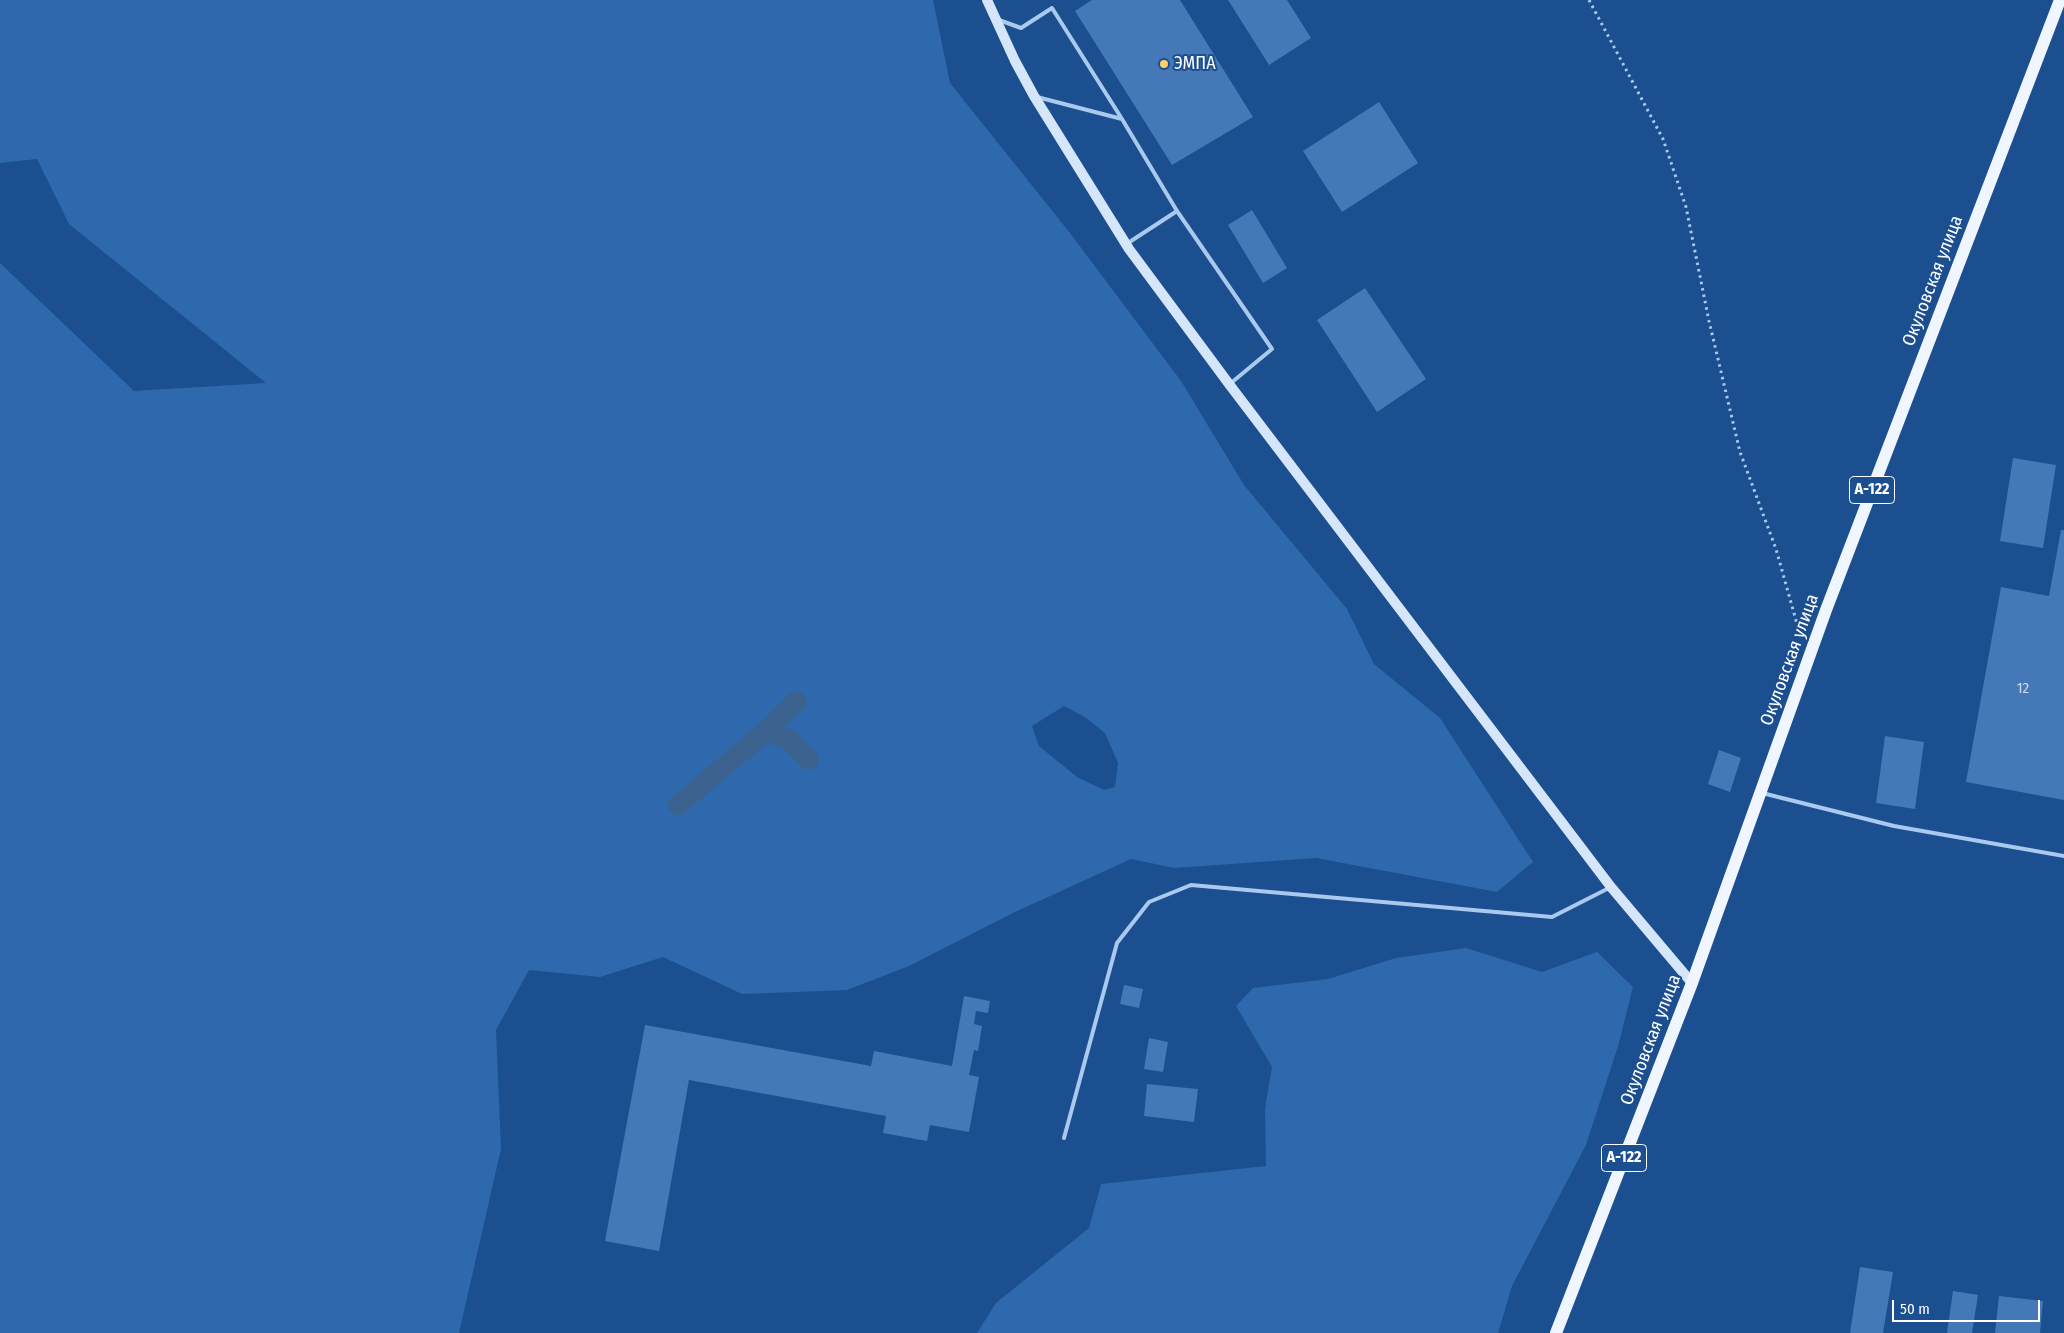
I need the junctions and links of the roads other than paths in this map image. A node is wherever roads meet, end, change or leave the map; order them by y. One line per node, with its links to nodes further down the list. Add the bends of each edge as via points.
1 (987, 0): 3 (main road)
2 (2060, 0): 9 (main road, Окуловская улица / А-122, via 1857,527)
3 (994, 18): 4 (main road); 5 (lane, via 1021,28 1052,8)
4 (1034, 96): 5 (lane); 7 (main road)
5 (1122, 119): 6 (lane)
6 (1177, 211): 7 (lane); 8 (lane, via 1272,349)
7 (1127, 244): 8 (main road)
8 (1229, 384): 11 (main road)
9 (1760, 792): 10 (lane, via 1894,826); 12 (main road, Окуловская улица / А-122)
10 (2064, 856)
11 (1611, 887): 12 (main road); 13 (lane, via 1552,917 1191,885 1149,902 1117,943)
12 (1692, 983): 14 (main road, Окуловская улица / А-122)
13 (1064, 1138)
14 (1556, 1333)

